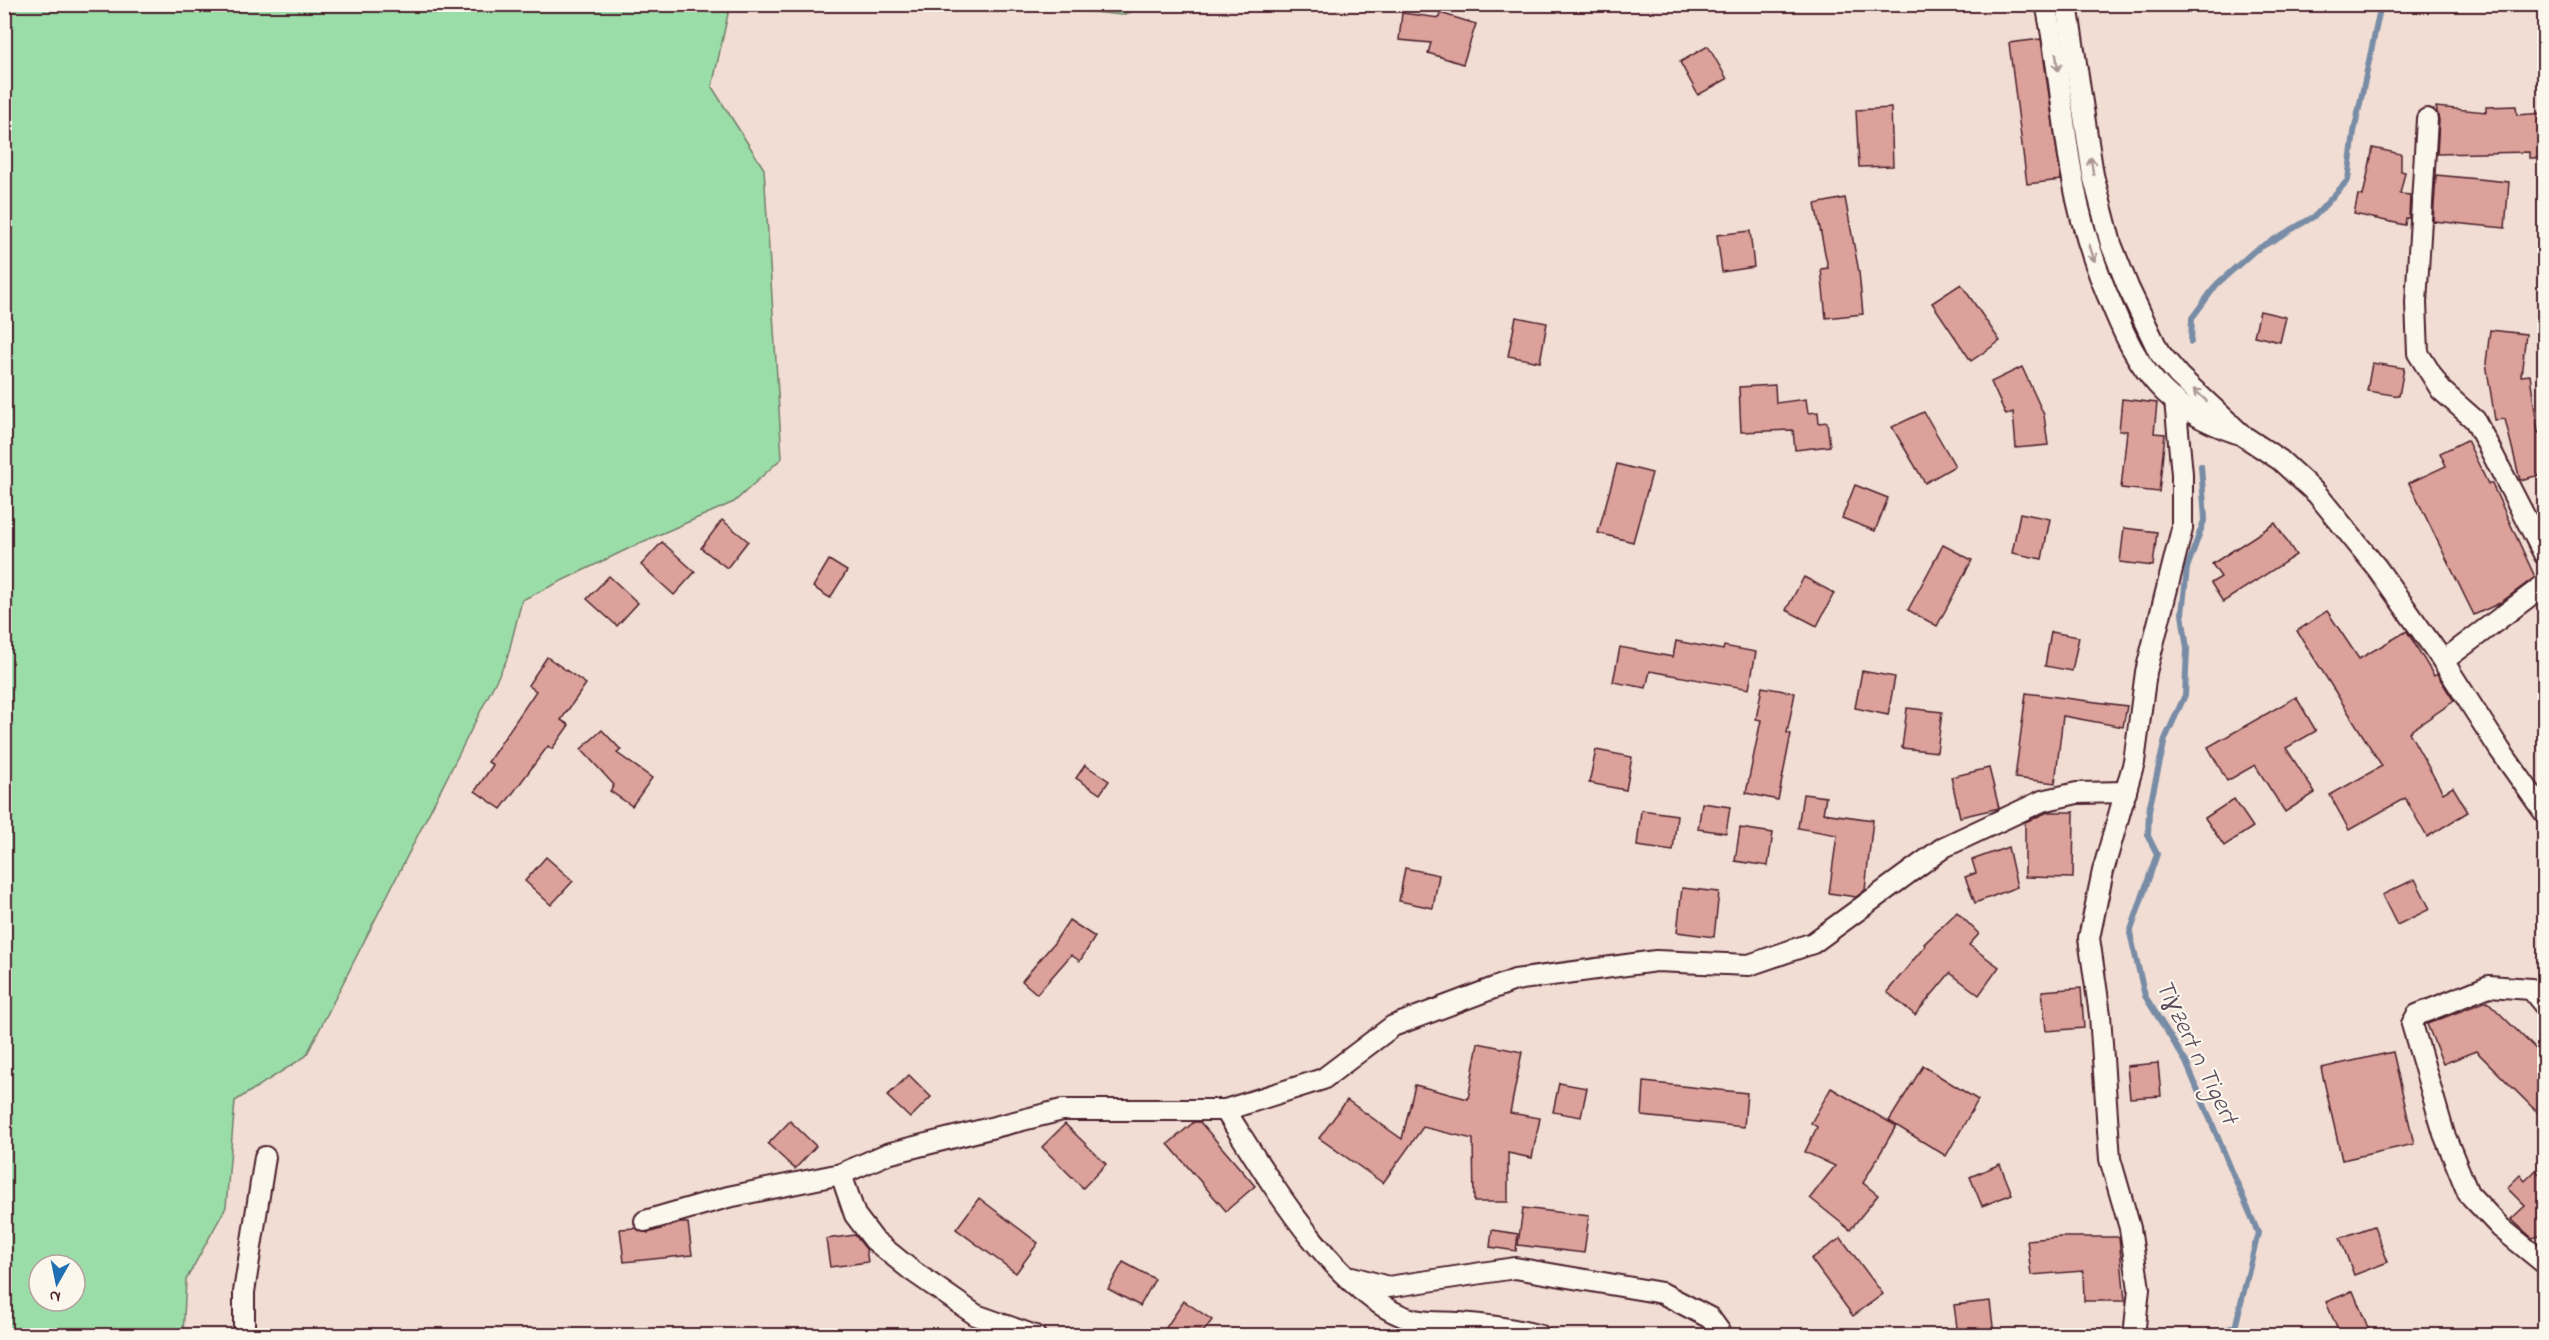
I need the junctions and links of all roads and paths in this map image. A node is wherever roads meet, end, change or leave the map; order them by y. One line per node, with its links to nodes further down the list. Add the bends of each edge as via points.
1 (2046, 4): 4 (street, one-way to 4, via 2056,48 2073,179 2092,255 2132,350 2158,386)
2 (2067, 4): 5 (street, one-way to 2, via 2159,352 2128,287 2111,244 2093,175)
3 (2427, 119): 6 (street, via 2416,303 2418,353 2441,390 2475,420)
4 (2175, 400): 5 (street, via 2201,419); 9 (street, via 2182,474 2182,530 2146,672)
5 (2242, 435): 8 (street, via 2280,460 2317,494 2377,568)
6 (2544, 554)
7 (2544, 585): 8 (street)
8 (2443, 661): 10 (street)
9 (2126, 792): 12 (street, via 2077,794 2042,801 1944,847 1813,943 1749,965 1656,961 1515,980 1393,1026 1323,1079); 22 (street, via 2089,938 2100,1015 2110,1159 2130,1228 2139,1289)
10 (2544, 812)
11 (2544, 1005): 16 (street, via 2531,989 2489,986 2417,1015 2412,1024 2444,1134 2468,1193 2501,1228)
12 (1225, 1110): 14 (street, via 1062,1110 887,1154); 17 (street, via 1284,1203)
13 (265, 1158): 18 (street, via 244,1292)
14 (842, 1174): 15 (street, via 728,1197); 19 (street, via 855,1215 874,1240 976,1315)
15 (645, 1221)
16 (2544, 1263)
17 (1346, 1276): 20 (street, via 1385,1308 1415,1320 1504,1326); 21 (street, via 1388,1287 1515,1268 1662,1293 1710,1318)
18 (244, 1335)
19 (1035, 1335)
20 (1541, 1335)
21 (1723, 1335)
22 (2134, 1335)

